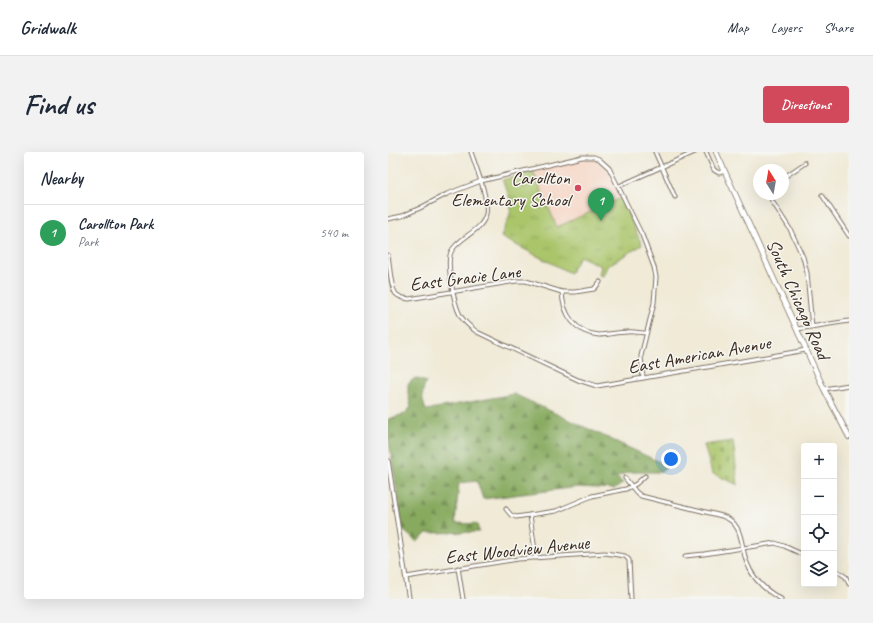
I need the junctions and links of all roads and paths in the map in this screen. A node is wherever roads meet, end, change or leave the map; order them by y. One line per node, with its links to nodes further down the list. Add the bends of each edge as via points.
1 (471, 152): 10 (street)
2 (655, 152): 7 (street)
3 (695, 152): 7 (street)
4 (706, 152): 8 (street, via 714,170 719,173)
5 (716, 152): 8 (main road, South Chicago Road)
6 (806, 163): 9 (street)
7 (662, 167): 11 (street); 13 (street)
8 (725, 171): 23 (main road, South Chicago Road)
9 (789, 174)
10 (481, 181): 11 (street, via 588,156 599,158 606,164); 15 (street, via 408,213); 19 (street, via 486,214 483,222 451,252 448,262)
11 (619, 186): 24 (street, via 642,235 656,277 654,303)
12 (822, 195): 16 (street)
13 (675, 197)
14 (773, 200): 22 (street, via 803,256)
15 (388, 218)
16 (849, 236)
17 (388, 255): 19 (street, East Gracie Lane, via 393,288 401,298)
18 (600, 282): 20 (street, via 594,289)
19 (453, 292): 20 (street, East Gracie Lane, via 516,281 526,281); 26 (street, East American Avenue, via 459,314 466,324 477,332 578,380 597,386)
20 (562, 292): 24 (street, via 566,315 573,324 585,332 597,335 629,331)
21 (849, 321): 22 (street)
22 (812, 326): 23 (street)
23 (797, 329): 25 (main road, South Chicago Road)
24 (646, 333): 26 (street, via 641,356)
25 (806, 350): 26 (street, East American Avenue); 28 (main road, South Chicago Road)
26 (643, 378)
27 (849, 385): 28 (street)
28 (824, 389): 29 (main road, South Chicago Road)
29 (849, 437)
30 (388, 461): 42 (street)
31 (645, 476): 33 (street)
32 (624, 478): 33 (street)
33 (631, 487): 35 (street, via 588,497 556,511); 36 (street, via 638,494 648,498 727,517 739,529)
34 (506, 509): 35 (street, via 514,517)
35 (530, 515): 39 (street)
36 (743, 547): 37 (street, via 779,543); 38 (street); 47 (street, via 754,576 766,590)
37 (801, 554)
38 (685, 556)
39 (536, 558): 40 (street, East Woodview Avenue); 46 (street, East Woodview Avenue, via 605,553 625,556 629,561)
40 (458, 568): 42 (street, East Woodview Avenue); 45 (street)
41 (837, 571): 43 (street)
42 (406, 577): 44 (street)
43 (849, 584)
44 (409, 599)
45 (463, 599)
46 (631, 599)
47 (781, 599)

